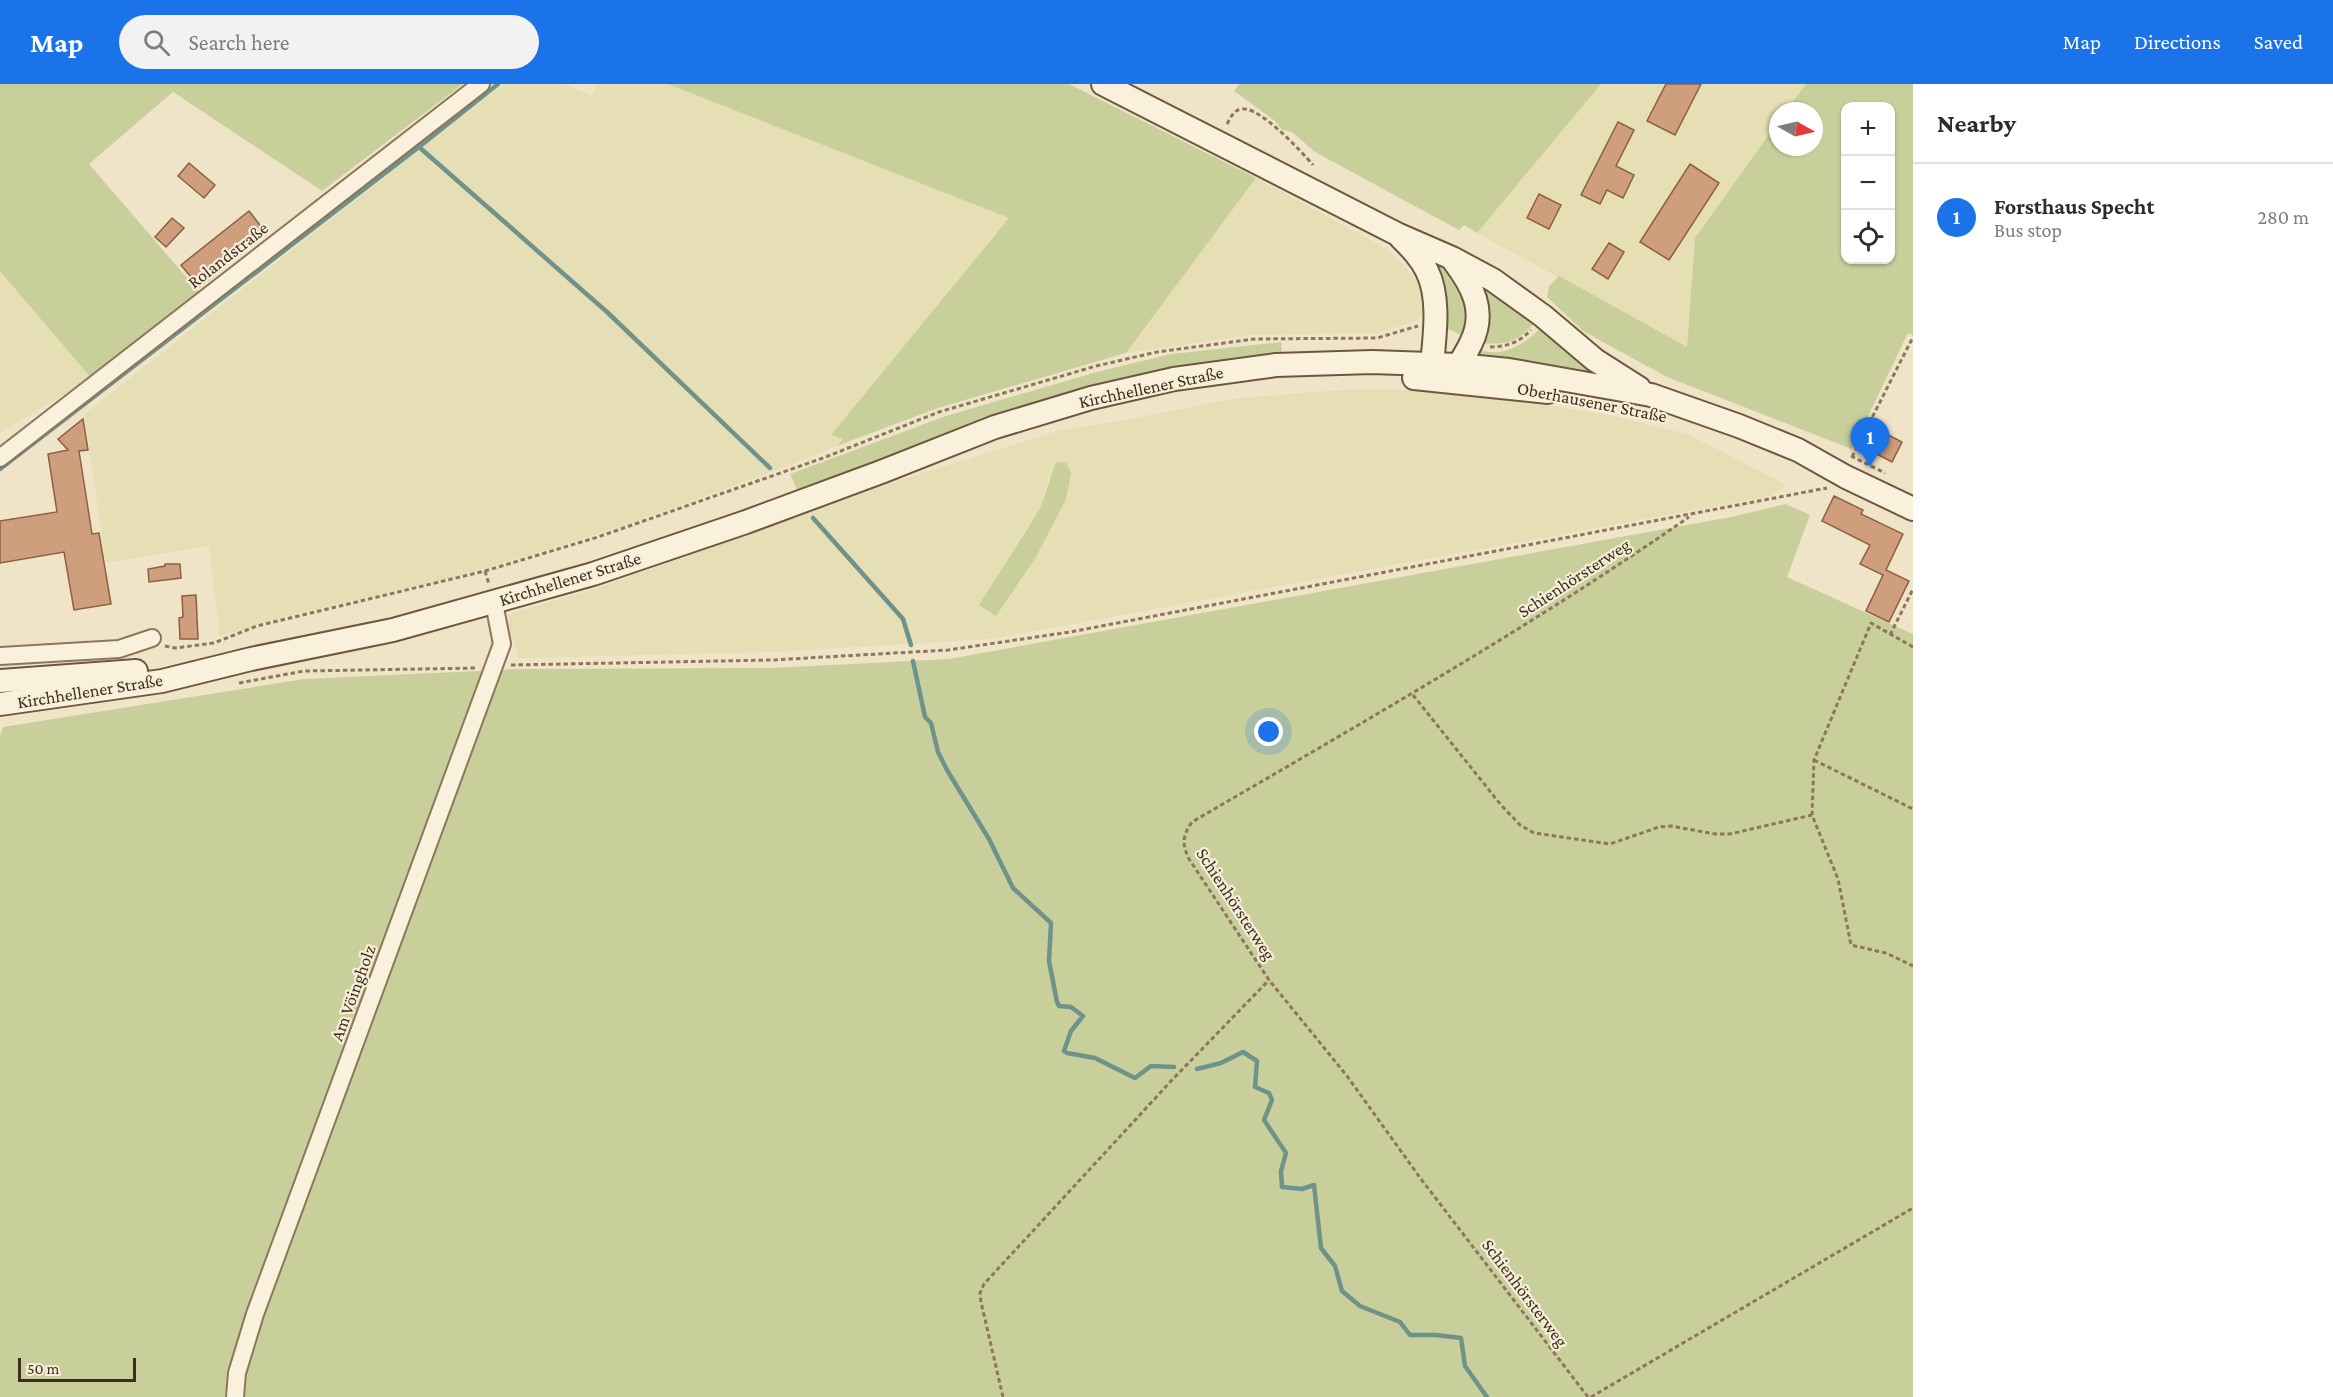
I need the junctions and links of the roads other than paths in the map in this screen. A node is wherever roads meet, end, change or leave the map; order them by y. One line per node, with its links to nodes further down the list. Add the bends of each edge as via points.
1 (481, 84): 7 (street, Rolandstraße)
2 (1103, 84): 3 (main road, Oberhausener Straße)
3 (1399, 235): 4 (main road, Oberhausener Straße); 5 (main road, Oberhausener Straße, via 1418,256 1433,287)
4 (1452, 258): 5 (main road, via 1478,303 1479,322 1472,342); 6 (main road, Oberhausener Straße, via 1493,280 1595,360)
5 (1443, 372): 6 (main road, Oberhausener Straße, via 1509,370); 8 (main road, Oberhausener Straße, via 1649,410); 10 (main road, Kirchhellener Straße, via 1224,383 1082,415 881,472 746,522)
6 (1651, 395): 8 (main road, Oberhausener Straße, via 1798,450)
7 (0, 458)
8 (1840, 483): 9 (main road, Oberhausener Straße)
9 (1913, 509)
10 (494, 603): 13 (main road, Kirchhellener Straße, via 393,630); 16 (street, Am Vöingholz, via 502,644 255,1314 237,1373)
11 (152, 638): 12 (street, Kirchhellener Straße, via 120,649)
12 (0, 656)
13 (250, 659): 14 (main road, Kirchhellener Straße); 15 (main road, Kirchhellener Straße, via 162,681)
14 (0, 681)
15 (0, 704)
16 (235, 1397)

